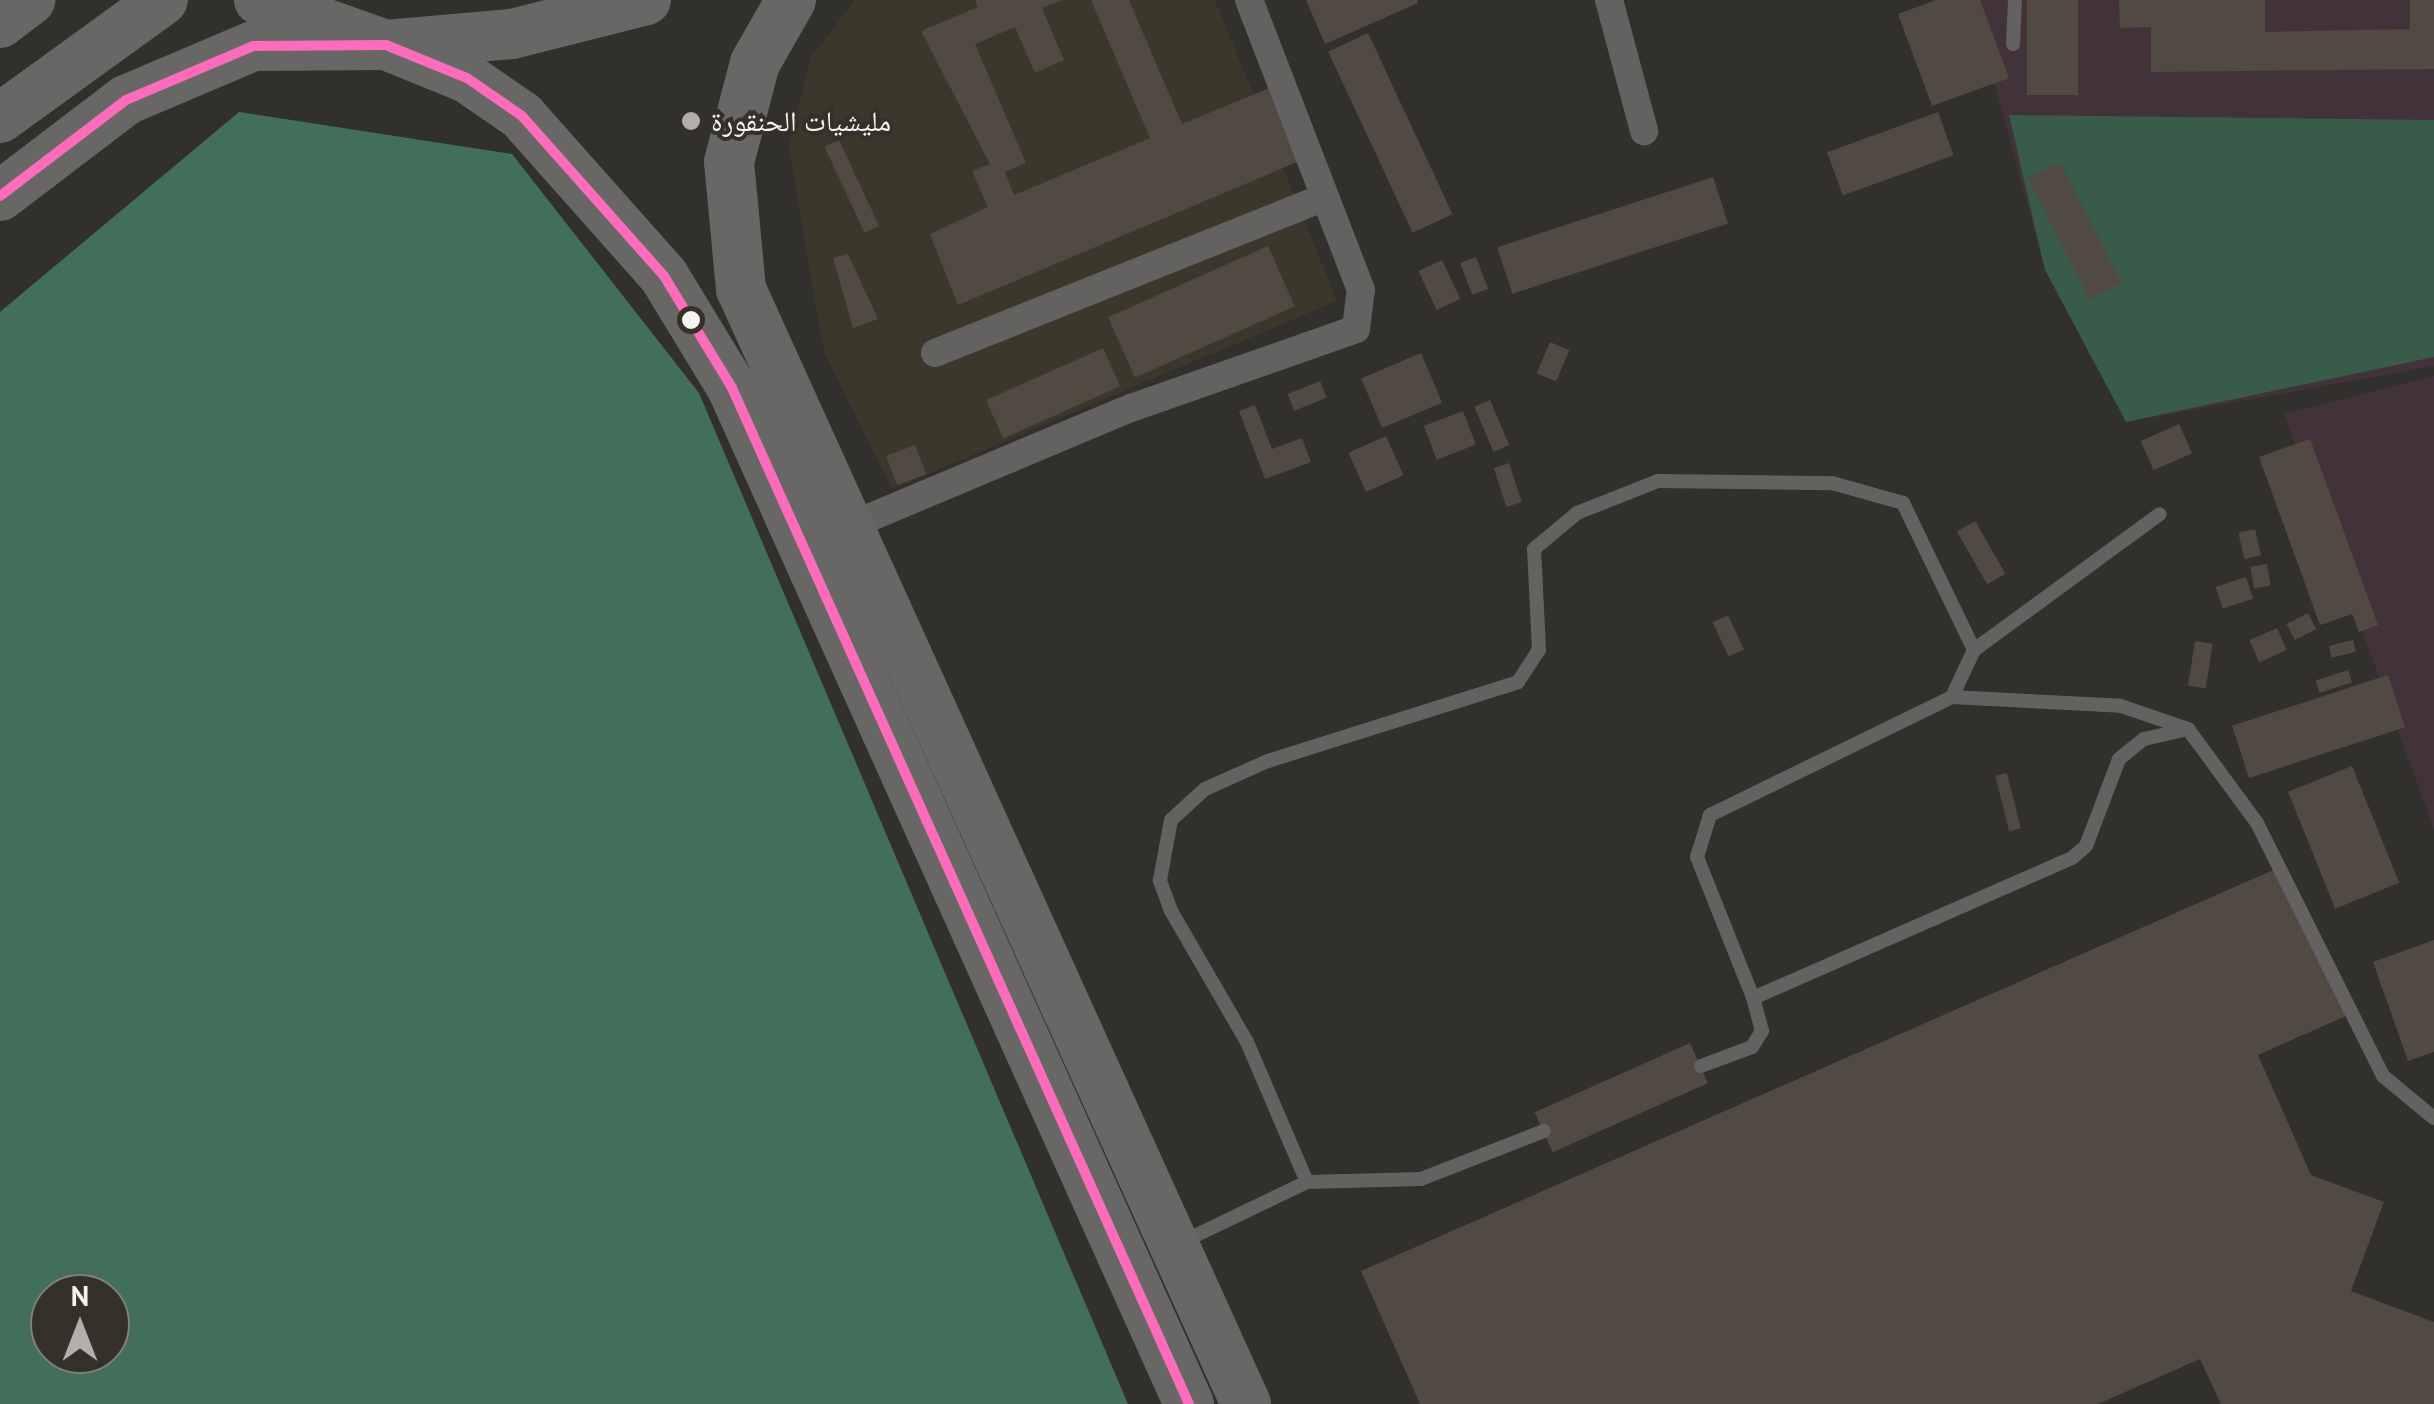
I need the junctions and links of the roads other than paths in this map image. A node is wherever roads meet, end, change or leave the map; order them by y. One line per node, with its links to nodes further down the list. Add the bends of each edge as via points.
1 (30, 0): 9 (highway)
2 (163, 0): 12 (highway)
3 (259, 0): 11 (highway)
4 (646, 0): 11 (highway, via 512,34)
5 (791, 0): 18 (highway, via 739,104 728,219 760,346)
6 (1250, 0): 15 (street)
7 (1609, 0): 13 (street)
8 (2015, 0): 10 (lane)
9 (0, 23)
10 (2013, 44)
11 (386, 45): 14 (highway, via 288,42 217,55 126,100); 28 (highway, via 468,78 522,116 664,276 732,388)
12 (0, 118)
13 (1644, 131)
14 (0, 196)
15 (1325, 197): 16 (street); 18 (street, via 1360,290 1356,329 1131,408)
16 (935, 353)
17 (2160, 514): 19 (lane)
18 (852, 524): 27 (highway)
19 (1974, 650): 20 (lane); 26 (lane, via 1903,503 1832,483 1658,480 1576,513 1534,550 1540,650 1518,682 1268,761 1187,803 1160,850 1160,880 1248,1042)
20 (1952, 697): 21 (lane, via 2121,706); 22 (lane, via 1710,815 1697,857)
21 (2188, 729): 22 (lane, via 2144,739 2119,759 2072,858); 24 (lane, via 2257,824 2384,1076)
22 (1753, 998): 23 (lane, via 1762,1031 1752,1047)
23 (1701, 1066)
24 (2434, 1118)
25 (1544, 1131): 26 (lane, via 1420,1179)
26 (1307, 1182): 27 (lane)
27 (1175, 1246): 29 (highway)
28 (1189, 1404)
29 (1246, 1404)

